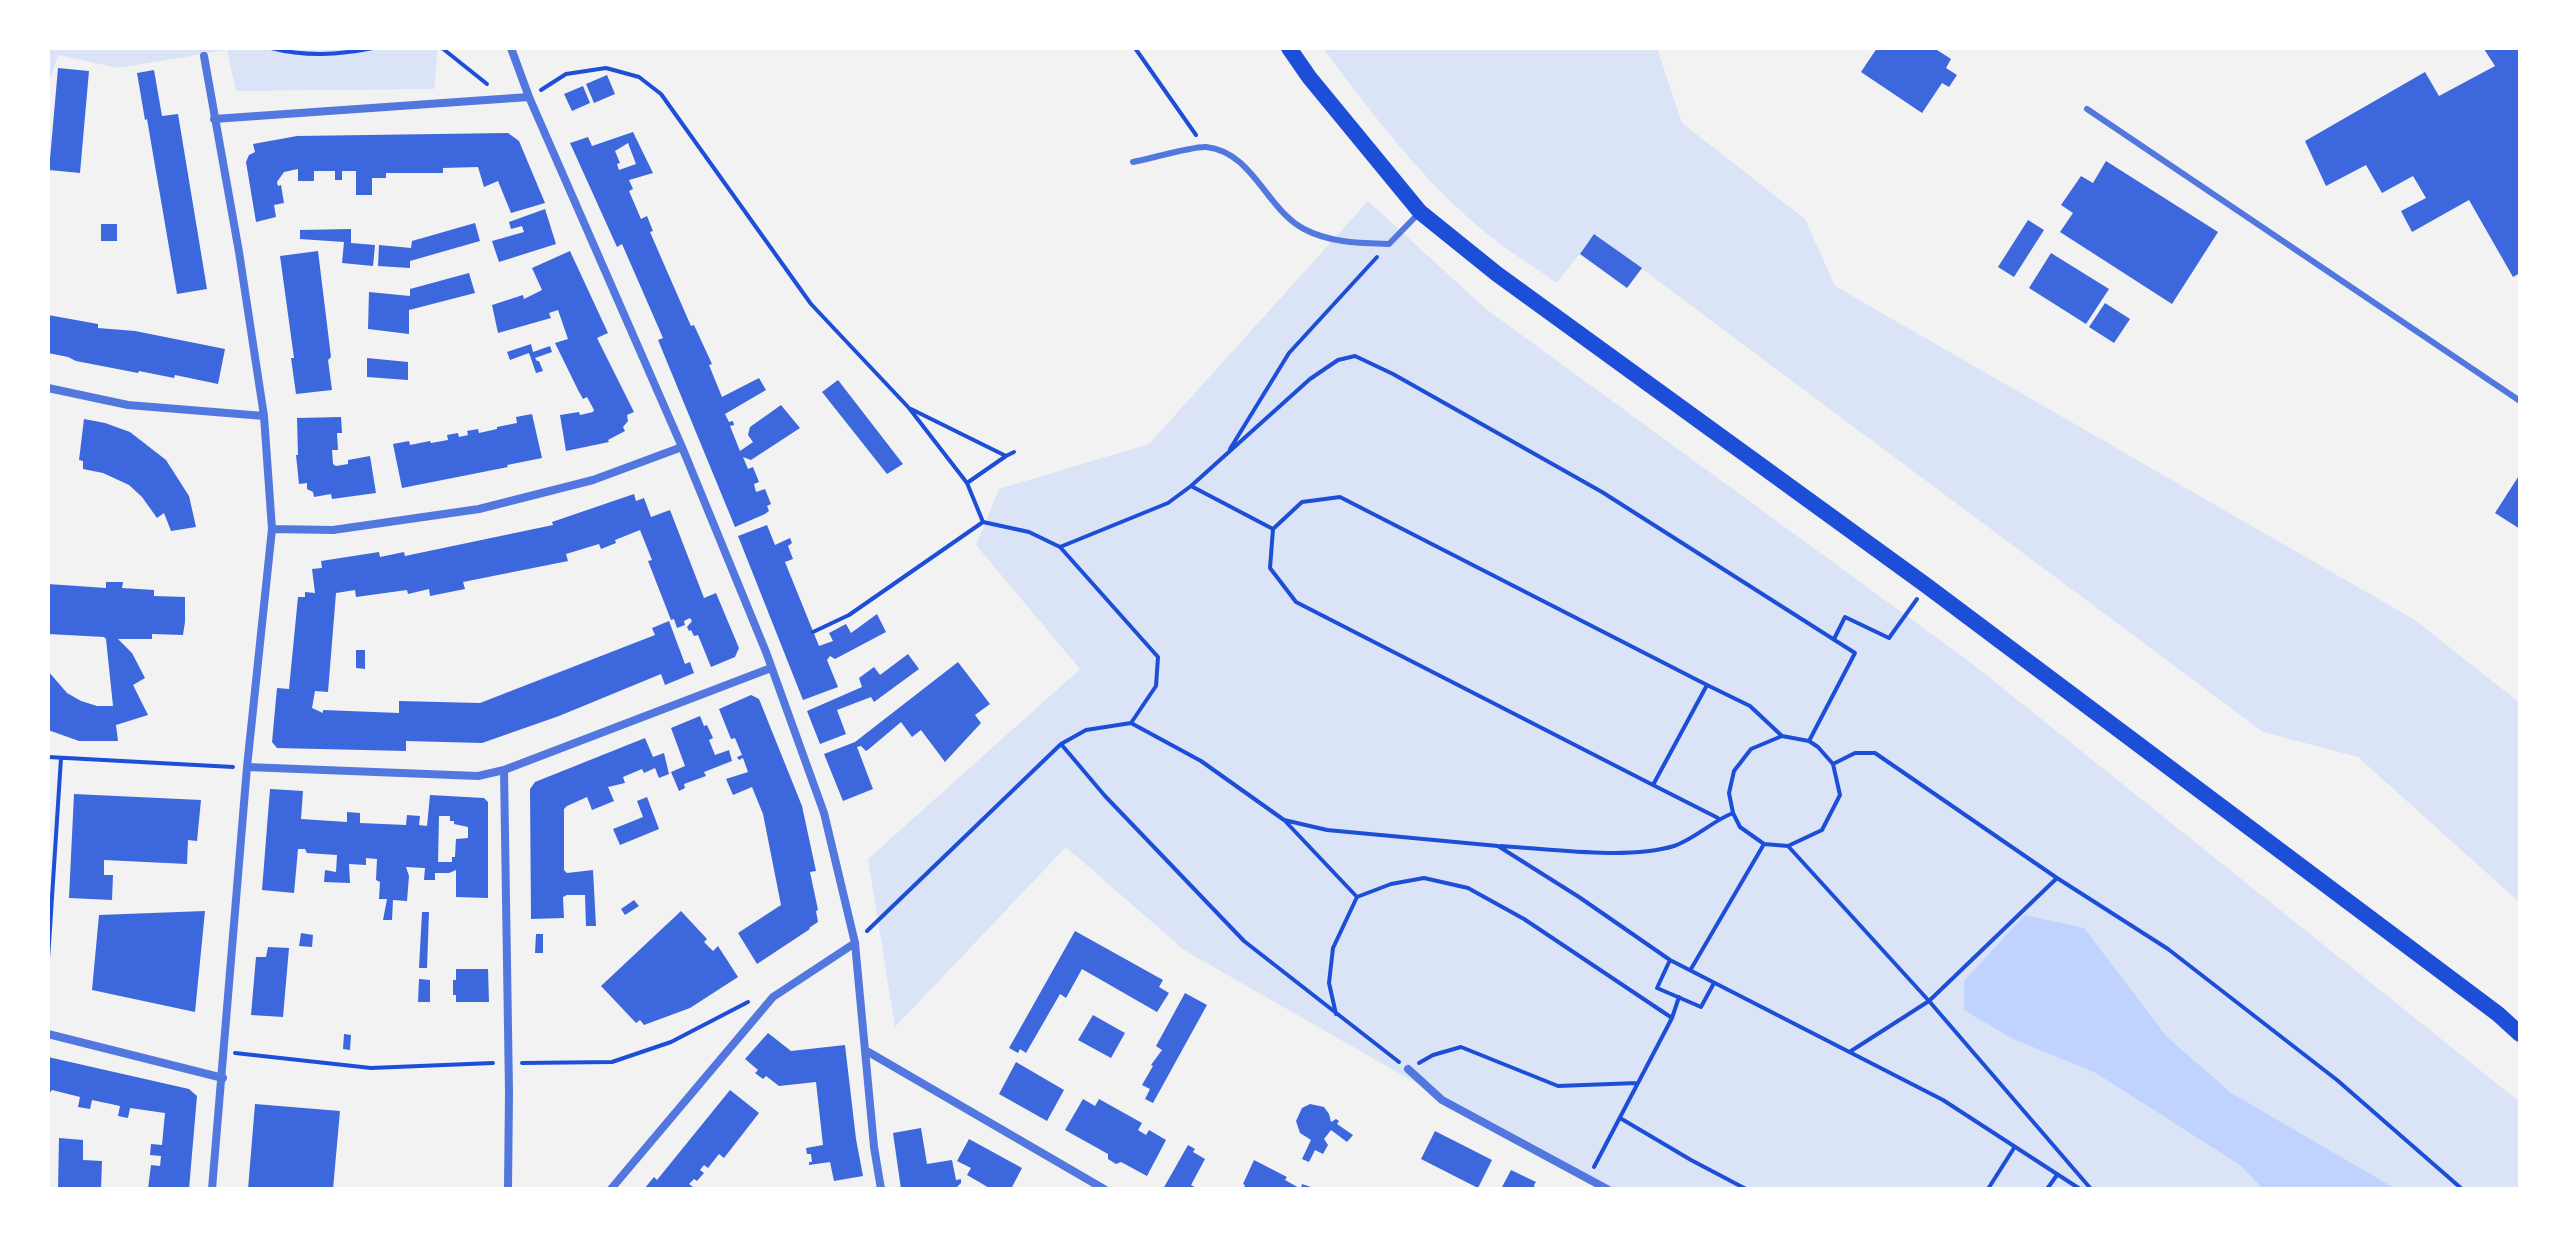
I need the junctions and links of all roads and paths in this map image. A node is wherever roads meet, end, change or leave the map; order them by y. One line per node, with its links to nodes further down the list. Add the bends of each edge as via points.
1 (271, 48): 2 (path, via 321,56)
2 (373, 48)
3 (442, 48): 9 (path)
4 (511, 48): 8 (street)
5 (1135, 48): 12 (path)
6 (1289, 48): 14 (main road)
7 (204, 56): 11 (street)
8 (529, 97): 9 (street); 18 (path, via 566,74 606,68 639,77 661,94 811,304); 20 (street)
9 (505, 99): 11 (street)
10 (2087, 109): 17 (lane)
11 (214, 119): 19 (street)
12 (1205, 147): 13 (lane); 15 (lane, via 1230,154 1303,229 1349,243)
13 (1133, 162)
14 (1420, 212): 15 (lane); 30 (main road, via 1606,355)
15 (1389, 244): 22 (path, via 1289,353)
16 (48, 388): 19 (street, via 128,405)
17 (2520, 401)
18 (909, 408): 23 (path); 24 (path)
19 (264, 416): 27 (street)
20 (682, 447): 27 (street, via 593,480 479,509 333,530); 33 (street)
21 (1014, 452): 23 (path)
22 (1227, 453): 25 (path); 32 (path, via 1310,379 1338,360 1355,356 1602,492)
23 (1006, 456): 24 (path)
24 (967, 483): 26 (path)
25 (1191, 486): 28 (path); 29 (path, via 1168,503)
26 (983, 522): 29 (path, via 1029,532); 31 (path, via 849,615)
27 (272, 529): 42 (street)
28 (1273, 529): 34 (path, via 1302,502 1340,497); 44 (path, via 1270,568 1296,602)
29 (1060, 547): 35 (path, via 1158,657 1156,686)
30 (1927, 586): 32 (path, via 1889,638 1845,617); 63 (main road)
31 (813, 632)
32 (1834, 639): 37 (path, via 1855,653)
33 (771, 668): 43 (street); 53 (street, via 824,813)
34 (1707, 685): 36 (path, via 1750,706); 44 (path)
35 (1131, 723): 38 (path, via 1086,730); 47 (path, via 1201,761)
36 (1782, 736): 37 (path); 45 (path, via 1751,749 1734,771 1729,793)
37 (1809, 741): 41 (path)
38 (1061, 744): 53 (path); 60 (path, via 1244,941)
39 (48, 757): 40 (path)
40 (61, 758): 42 (path); 54 (path)
41 (1833, 764): 50 (path, via 1840,795 1822,830); 51 (path, via 1855,753 1875,753)
42 (247, 767): 43 (street, via 478,776); 67 (street)
43 (504, 770): 74 (street)
44 (1653, 785): 46 (path)
45 (1733, 813): 46 (path); 48 (path, via 1740,827)
46 (1718, 818): 49 (path, via 1677,845 1640,853)
47 (1284, 820): 49 (path, via 1327,830); 52 (path)
48 (1764, 844): 50 (path); 56 (path)
49 (1498, 846): 55 (path)
50 (1788, 846): 59 (path)
51 (2057, 878): 59 (path); 85 (path, via 2168,949 2337,1080)
52 (1357, 897): 60 (path, via 1333,948 1329,983); 61 (path, via 1424,878 1468,888)
53 (855, 943): 64 (street); 75 (street, via 773,997)
54 (48, 959)
55 (1670, 960): 56 (path); 58 (path, via 1657,988)
56 (1690, 970): 57 (path)
57 (1714, 983): 58 (path, via 1701,1007); 65 (path)
58 (1679, 997): 61 (path)
59 (1929, 1001): 65 (path); 84 (path)
60 (1336, 1014): 66 (path)
61 (1672, 1018): 68 (path)
62 (48, 1034): 67 (street)
63 (2520, 1034)
64 (865, 1050): 76 (street); 77 (street)
65 (1851, 1051): 70 (path, via 1943,1100)
66 (1408, 1069): 68 (path, via 1461,1047 1558,1086); 72 (street, via 1442,1100)
67 (223, 1078): 73 (street)
68 (1637, 1083): 69 (path)
69 (1620, 1118): 72 (path); 80 (path)
70 (2014, 1148): 71 (path); 81 (path)
71 (2057, 1175): 82 (path); 83 (path)
72 (1588, 1179): 78 (street); 79 (street)
73 (212, 1189)
74 (508, 1189)
75 (611, 1189)
76 (881, 1189)
77 (1104, 1189)
78 (1583, 1189)
79 (1607, 1189)
80 (1746, 1189)
81 (1988, 1189)
82 (2047, 1189)
83 (2080, 1189)
84 (2091, 1189)
85 (2462, 1189)

